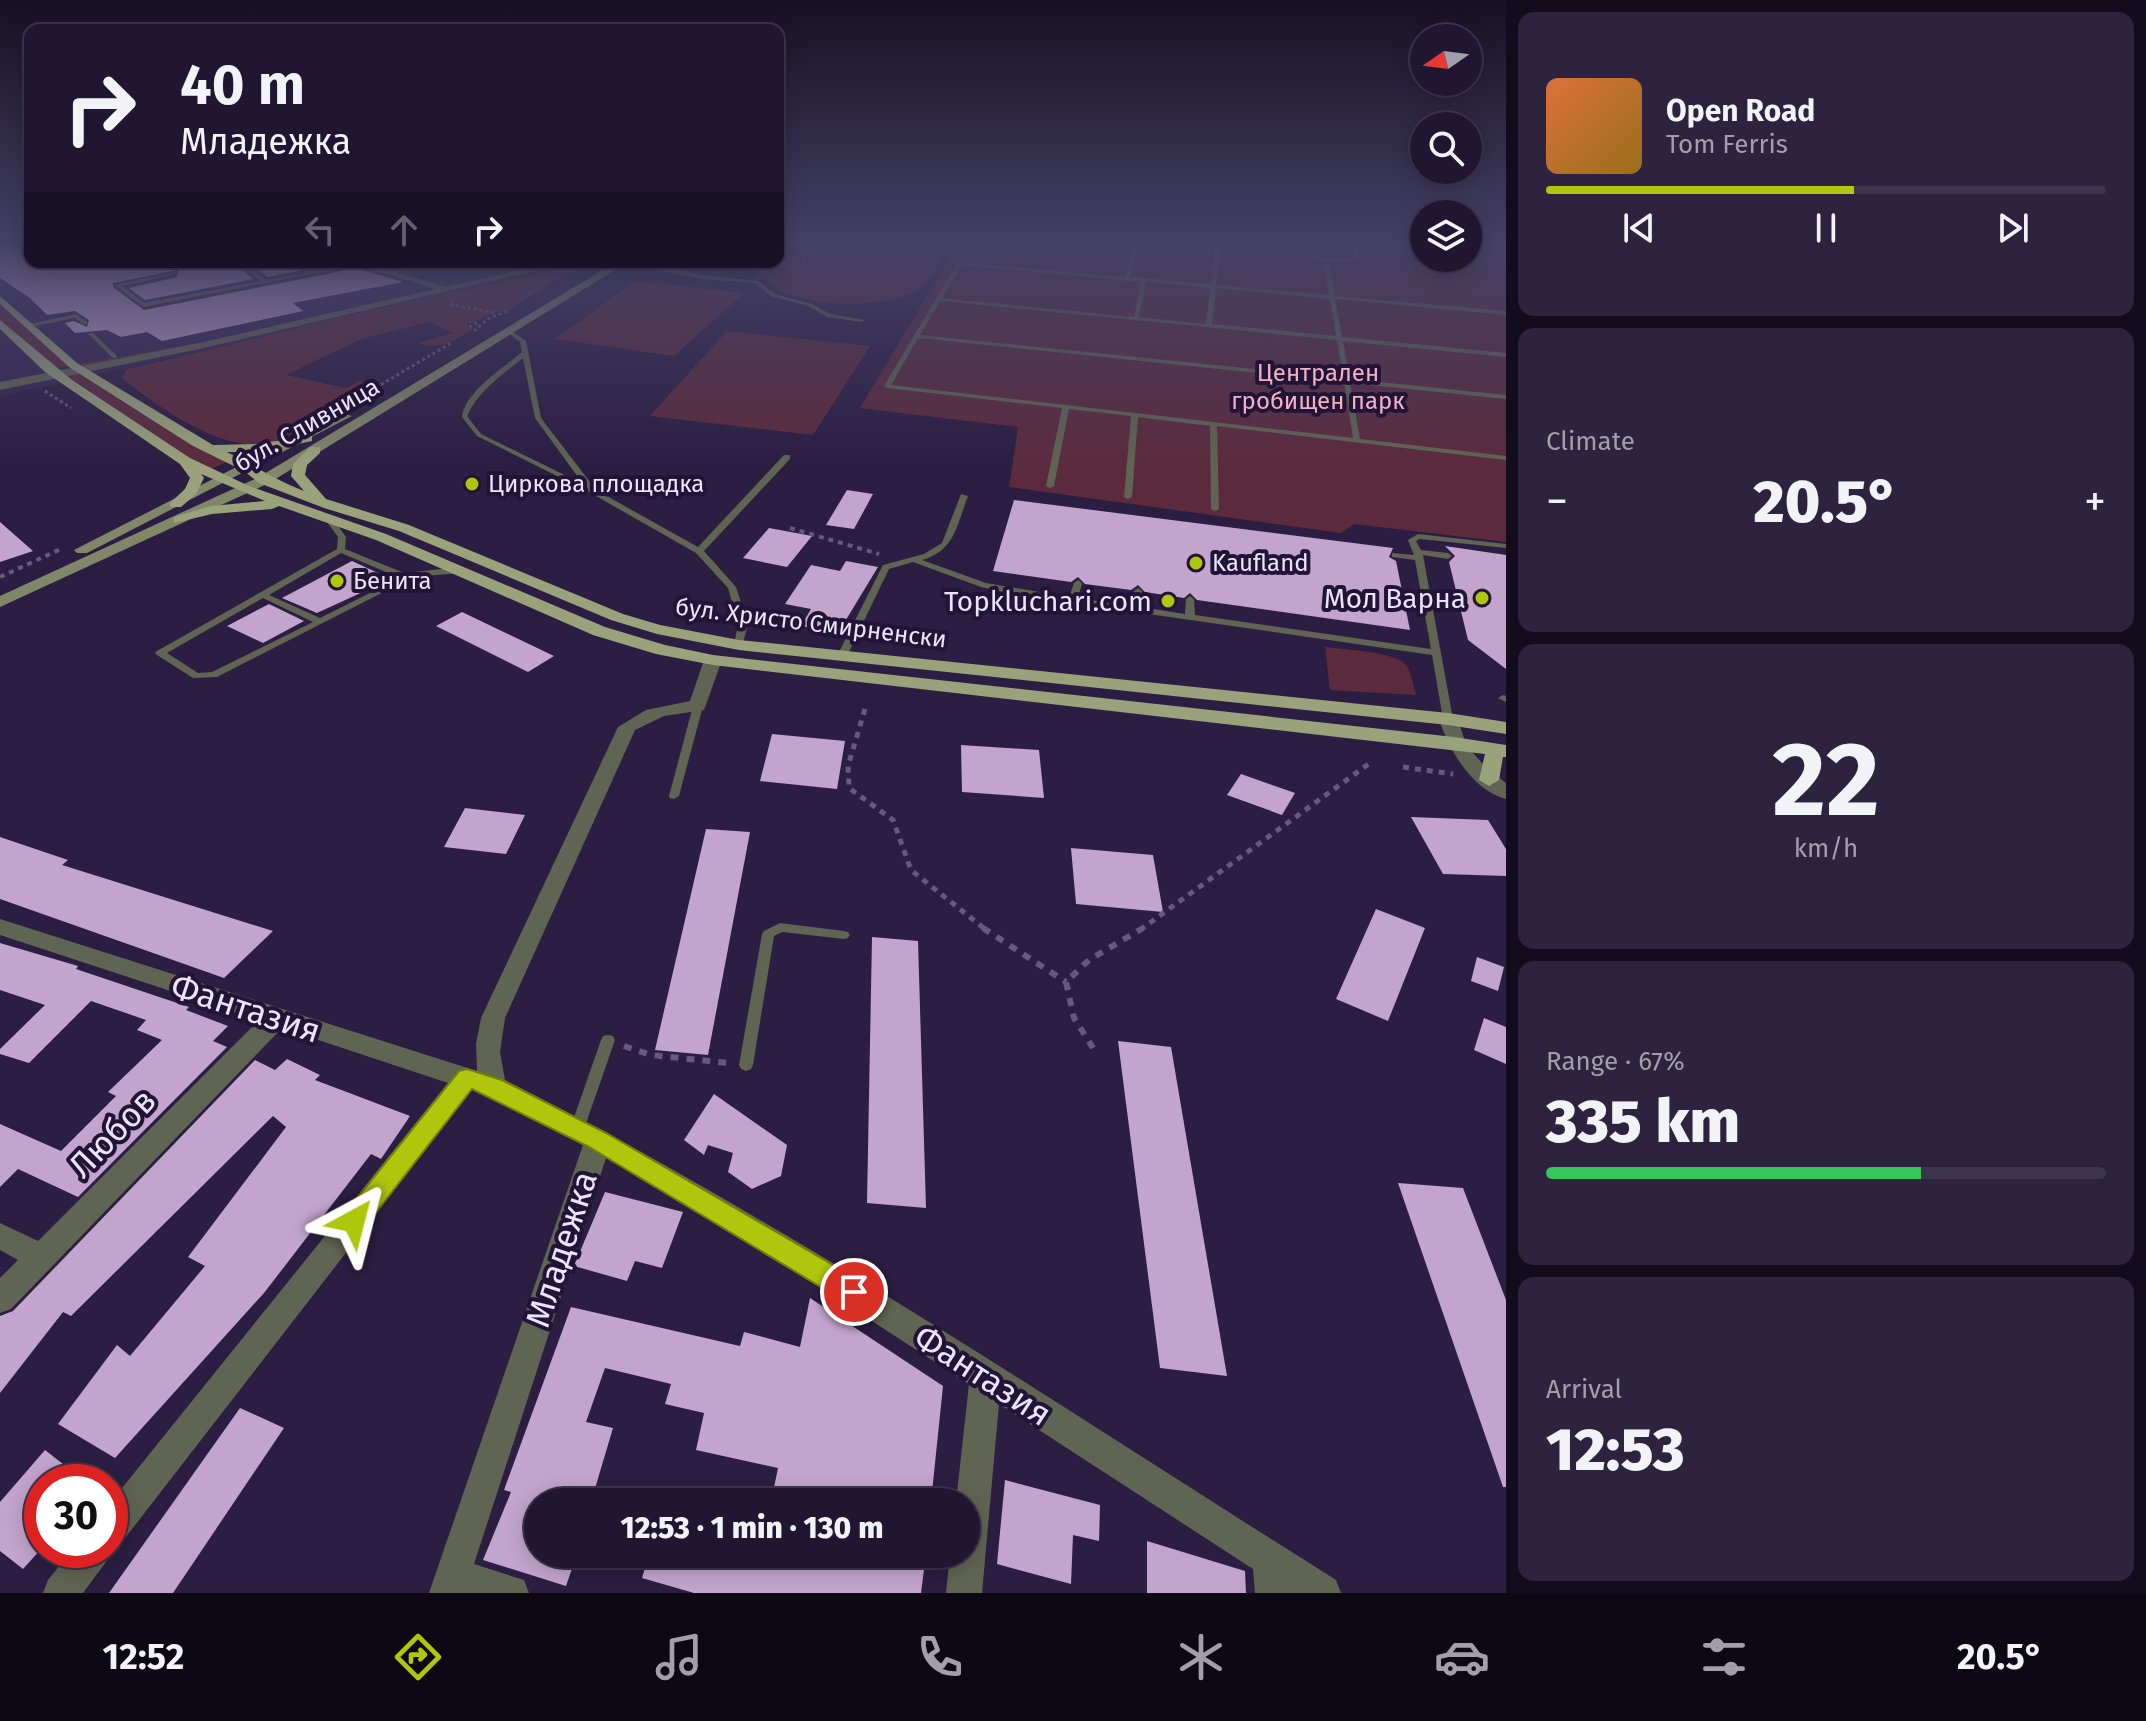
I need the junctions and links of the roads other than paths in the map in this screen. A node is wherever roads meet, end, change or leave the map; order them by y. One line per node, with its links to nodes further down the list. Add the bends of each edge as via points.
1 (22, 318): 16 (main road, бул. Христо Смирненски)
2 (64, 318): 16 (lane)
3 (79, 318): 15 (lane)
4 (312, 318): 20 (street)
5 (516, 318): 36 (main road, бул. Сливница)
6 (532, 318): 18 (main road, бул. Сливница)
7 (848, 318): 13 (lane)
8 (927, 318): 21 (lane)
9 (1129, 318): 12 (lane)
10 (1210, 318): 17 (lane)
11 (1336, 318): 22 (lane)
12 (1136, 319): 17 (lane)
13 (862, 320)
14 (0, 323): 27 (main road, бул. Христо Смирненски)
15 (85, 323)
16 (29, 325): 26 (main road, бул. Христо Смирненски)
17 (1209, 326): 22 (lane)
18 (510, 332): 23 (lane, via 523,341); 36 (main road, бул. Сливница)
19 (91, 334): 25 (lane)
20 (231, 336): 25 (street); 26 (street)
21 (916, 336): 28 (lane); 31 (lane, via 887,386)
22 (1340, 339): 24 (lane); 28 (lane)
23 (526, 352): 45 (lane, via 538,418); 45 (lane, via 475,397 464,416 479,435)
24 (1506, 355)
25 (115, 357): 26 (street)
26 (77, 367): 27 (street); 35 (main road, бул. Христо Смирненски)
27 (53, 373): 29 (street); 29 (street); 39 (main road, бул. Христо Смирненски)
28 (1347, 381): 30 (lane); 34 (lane)
29 (0, 384)
30 (1506, 397)
31 (1066, 407): 32 (lane); 43 (lane)
32 (1135, 415): 33 (lane); 47 (lane)
33 (1213, 424): 34 (lane); 49 (lane)
34 (1357, 441): 38 (lane)
35 (198, 443): 36 (main road, via 247,449); 40 (main road, бул. Христо Смирненски)
36 (311, 444): 40 (main road, бул. Сливница); 42 (main road, бул. Сливница); 51 (main road, via 298,476)
37 (787, 457): 54 (lane)
38 (1506, 458)
39 (185, 461): 41 (main road, бул. Христо Смирненски); 50 (main road, via 197,478)
40 (249, 468): 41 (main road, бул. Сливница); 42 (main road, бул. Христо Смирненски)
41 (224, 480): 44 (main road, бул. Христо Смирненски); 50 (main road, бул. Сливница)
42 (264, 480): 44 (main road, бул. Сливница); 51 (main road, бул. Христо Смирненски)
43 (1050, 486)
44 (244, 489): 48 (main road, бул. Христо Смирненски); 50 (main road, бул. Сливница)
45 (593, 492): 54 (lane)
46 (964, 496): 58 (lane, via 946,544)
47 (1128, 497)
48 (288, 506): 50 (main road); 51 (main road, бул. Христо Смирненски)
49 (1215, 509)
50 (178, 512): 62 (main road, бул. Сливница); 67 (main road, бул. Сливница)
51 (330, 513): 53 (lane, via 342,537); 59 (main road, бул. Христо Смирненски); 71 (main road, бул. Христо Смирненски, via 404,528 617,617)
52 (1506, 546): 56 (lane, via 1418,536 1412,540)
53 (341, 550): 60 (lane); 64 (lane)
54 (699, 551): 71 (lane, via 732,587 743,624)
55 (1395, 555): 56 (lane)
56 (1418, 555): 57 (lane); 72 (lane)
57 (1448, 556)
58 (912, 559): 65 (lane, via 984,585); 73 (lane, via 886,567)
59 (460, 570): 60 (lane); 74 (main road, бул. Христо Смирненски, via 599,631)
60 (410, 576): 70 (lane)
61 (1078, 583): 65 (lane)
62 (0, 588)
63 (1138, 591): 68 (lane)
64 (263, 595): 70 (lane); 70 (lane, via 160,653 204,677)
65 (1073, 599): 68 (lane)
66 (1190, 599): 69 (lane)
67 (0, 602)
68 (1136, 609): 69 (lane)
69 (1190, 617): 72 (lane)
70 (321, 622)
71 (739, 645): 73 (main road, бул. Христо Смирненски)
72 (1437, 653): 76 (lane)
73 (842, 656): 76 (main road, бул. Христо Смирненски)
74 (713, 660): 75 (street); 78 (main road, бул. Христо Смирненски)
75 (698, 706): 82 (lane); 88 (street, via 657,712 627,727 493,1018 486,1045 488,1071)
76 (1448, 719): 77 (main road, бул. Христо Смирненски); 78 (street)
77 (1506, 728)
78 (1454, 743): 79 (main road, бул. Христо Смирненски); 80 (street)
79 (1503, 751): 80 (main road, via 1494,755)
80 (1489, 780): 81 (street)
81 (1506, 793)
82 (674, 796)
83 (0, 927): 85 (street, Фантазия)
84 (844, 935): 87 (lane, via 780,927 768,934)
85 (276, 1018): 88 (street, Фантазия); 91 (street, Любов)
86 (608, 1040): 89 (lane)
87 (746, 1065)
88 (480, 1082): 89 (street, Младежка); 94 (street)
89 (587, 1134): 93 (street, Фантазия); 97 (street, Младежка)
90 (0, 1236): 91 (street)
91 (41, 1257): 92 (street, Любов)
92 (0, 1299)
93 (986, 1376): 96 (street, Фантазия); 100 (street)
94 (128, 1508)
95 (80, 1568): 98 (street)
96 (1271, 1576): 101 (street, Фантазия)
97 (450, 1584): 99 (street)
98 (61, 1593)
99 (511, 1593)
100 (964, 1593)
101 (1323, 1593)

